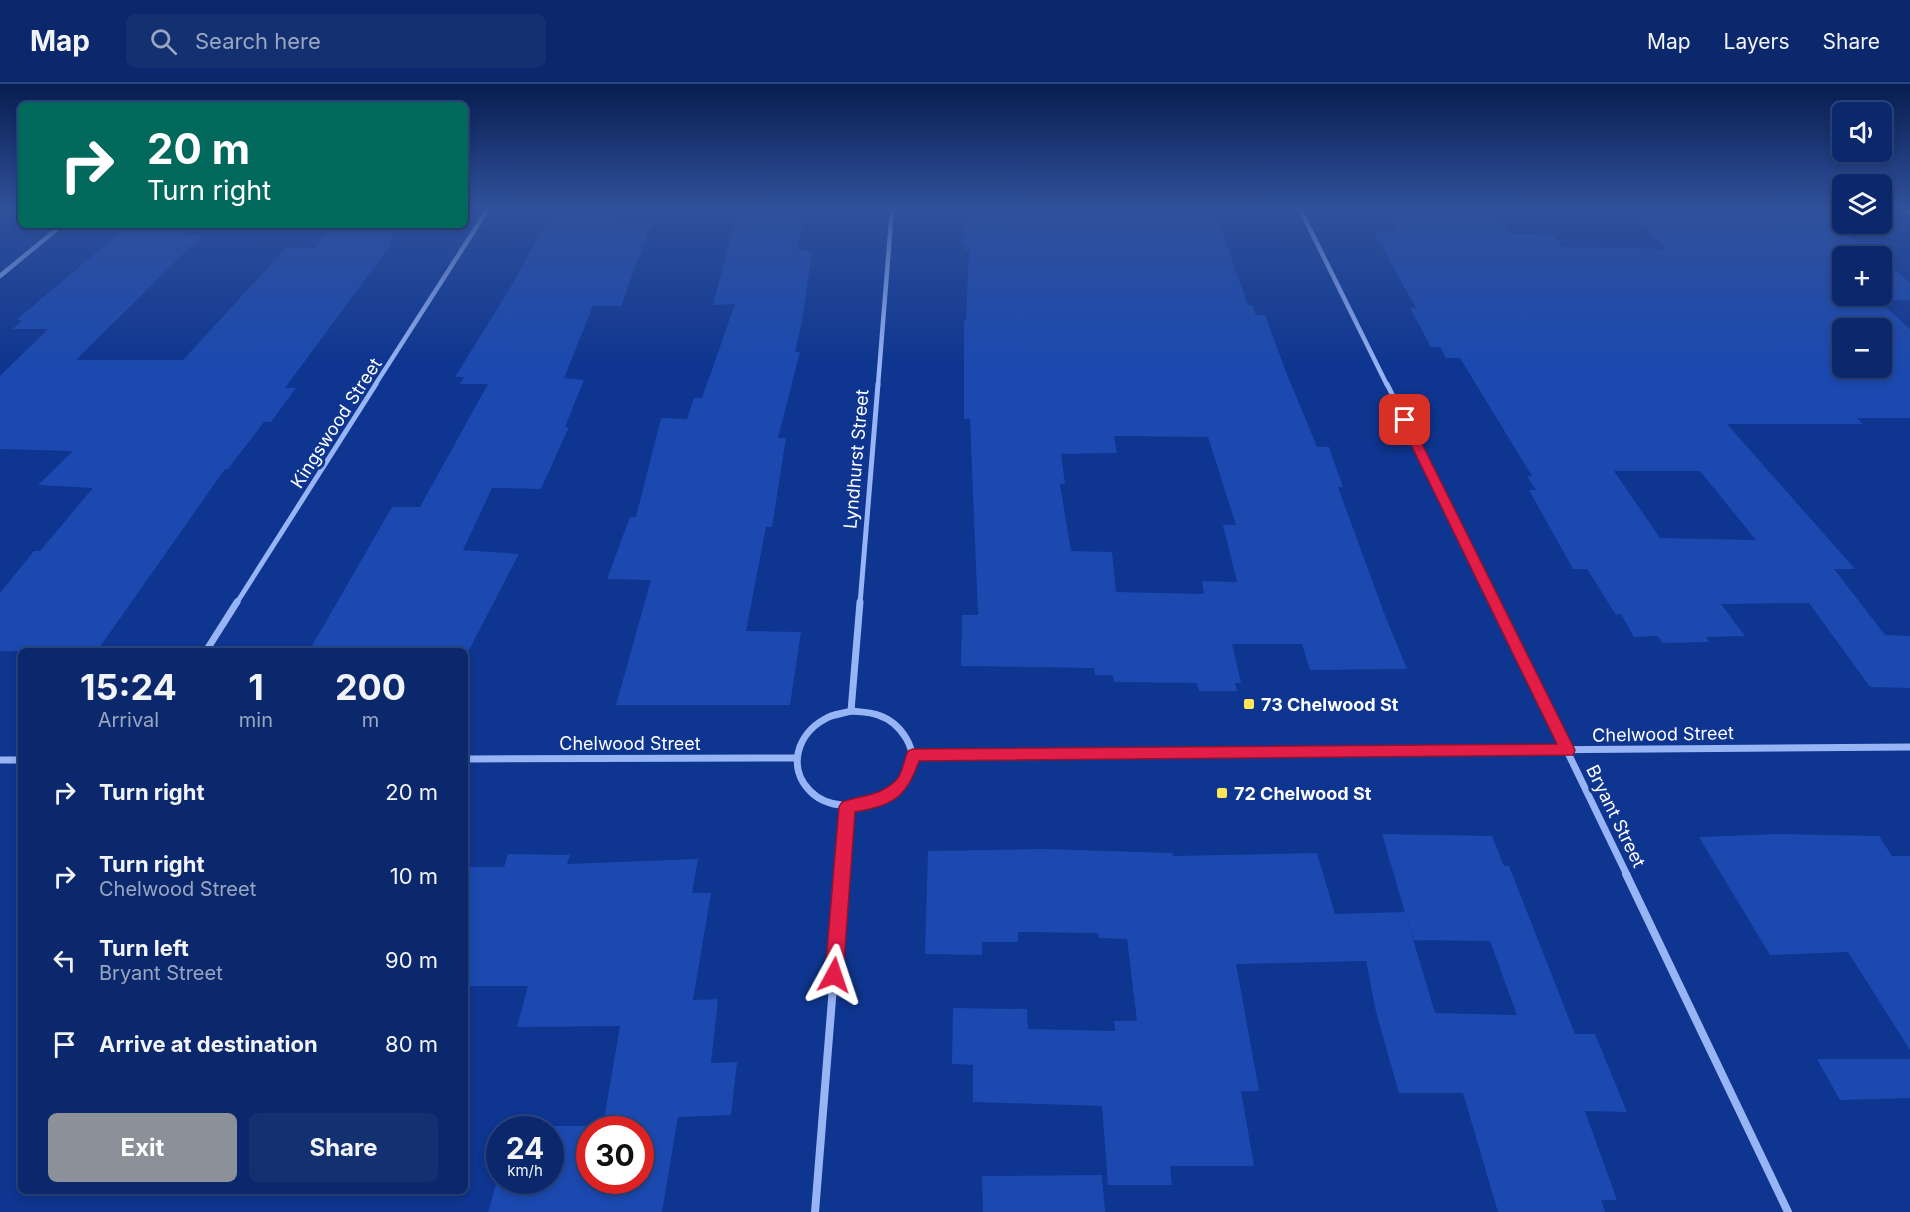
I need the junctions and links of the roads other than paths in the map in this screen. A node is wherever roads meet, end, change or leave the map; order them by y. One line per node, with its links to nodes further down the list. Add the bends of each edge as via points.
1 (17, 262): 5 (street)
2 (454, 262): 6 (street, Kingswood Street)
3 (888, 262): 7 (street, Lyndhurst Street)
4 (1326, 262): 9 (street, Bryant Street)
5 (0, 276)
6 (208, 648)
7 (851, 711): 10 (street, via 881,715 904,731); 11 (street, via 825,719 805,735)
8 (1910, 747): 9 (street, Chelwood Street)
9 (1567, 750): 10 (street, Chelwood Street); 17 (street, Bryant Street)
10 (913, 755): 15 (street, via 904,781 880,800)
11 (795, 758): 12 (street, Chelwood Street); 15 (street, via 800,781 806,787 819,799)
12 (468, 759)
13 (0, 760): 14 (street)
14 (18, 760)
15 (847, 807): 16 (street)
16 (815, 1212)
17 (1788, 1212)

